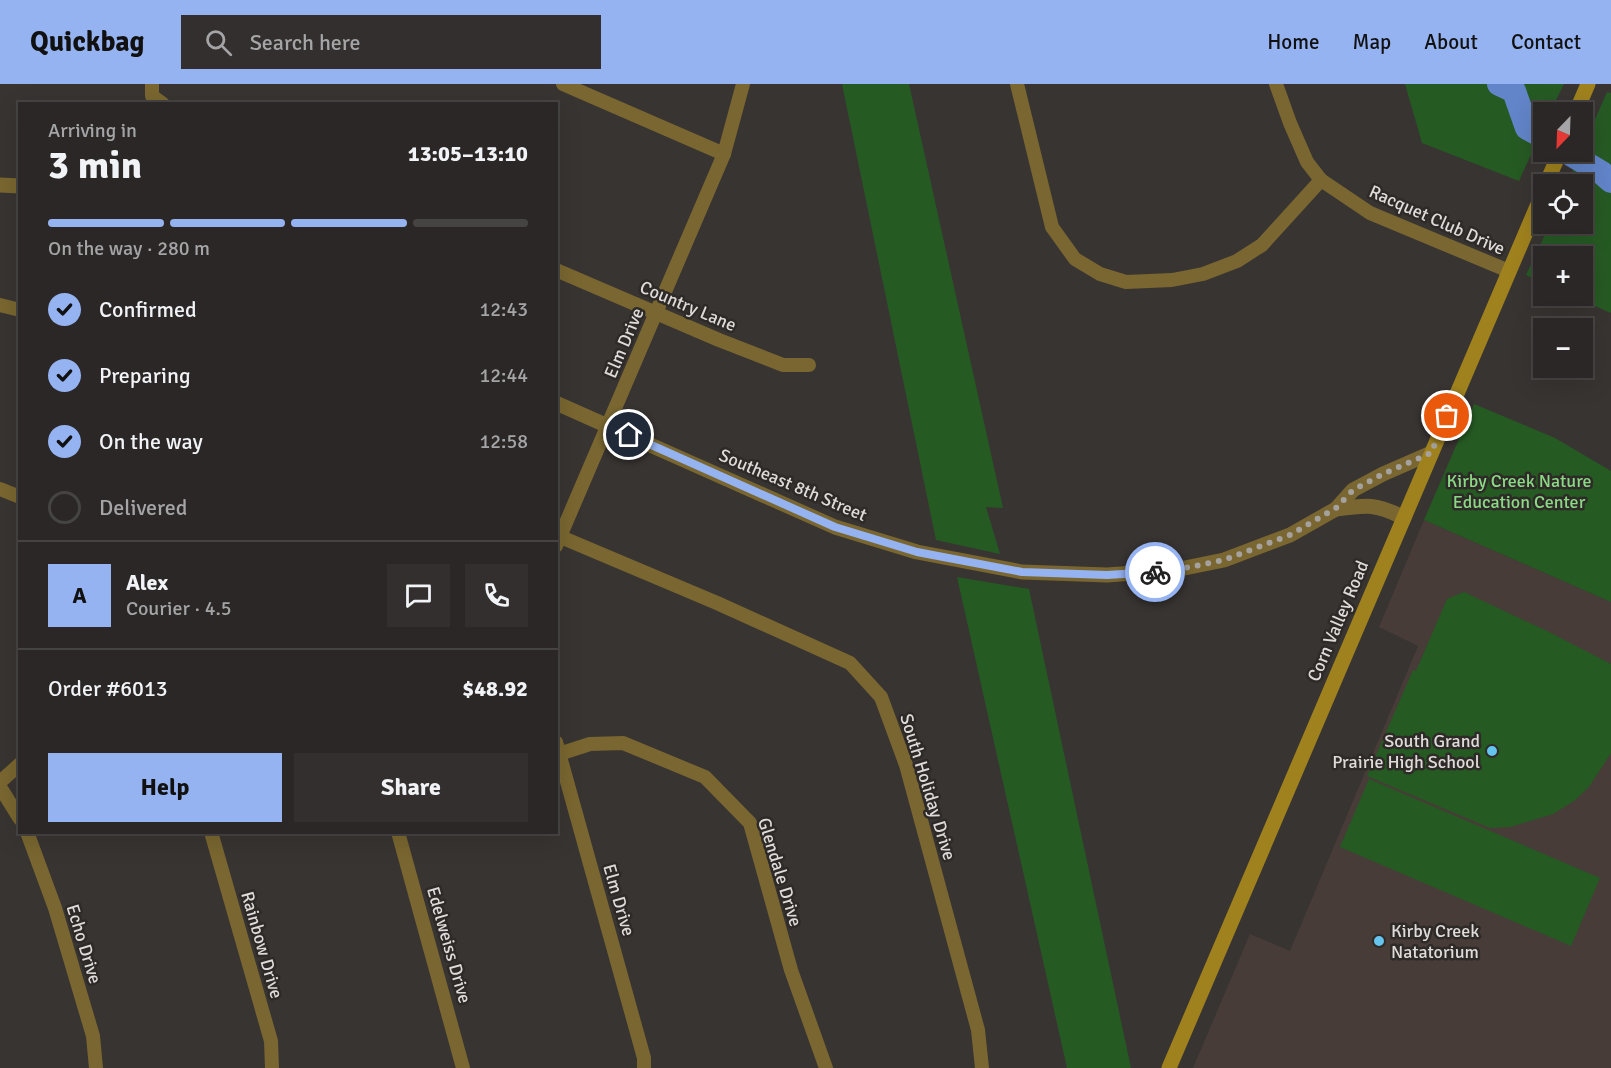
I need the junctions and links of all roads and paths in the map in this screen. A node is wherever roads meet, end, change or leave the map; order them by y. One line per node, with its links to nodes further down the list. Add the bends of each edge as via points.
1 (152, 84): 7 (street, via 153,96)
2 (563, 84): 9 (street)
3 (743, 84): 9 (street, Elm Drive)
4 (1017, 84): 10 (street, via 1052,227 1075,259 1100,274 1126,282 1172,280 1237,261 1262,245)
5 (1276, 84): 10 (street, Racquet Club Drive, via 1307,162)
6 (1588, 84): 8 (main road)
7 (160, 102)
8 (1580, 102)
9 (724, 154): 18 (street, Elm Drive)
10 (1321, 180): 15 (street, Racquet Club Drive, via 1370,213)
11 (0, 185): 12 (street)
12 (18, 186)
13 (1533, 215): 15 (main road, Corn Valley Road)
14 (558, 271): 18 (street, Country Lane)
15 (1509, 271): 22 (main road, Corn Valley Road)
16 (0, 305): 17 (street)
17 (18, 310)
18 (657, 312): 19 (street, Country Lane, via 783,365); 21 (street, Elm Drive)
19 (809, 365)
20 (558, 405): 21 (street, Southeast 8th Street)
21 (608, 426): 25 (street, Southeast 8th Street, via 835,527 917,552 1022,572 1107,575 1175,570 1244,553 1290,535); 27 (street, Elm Drive)
22 (1431, 453): 25 (street, Southeast 8th Street, via 1353,490); 26 (main road, Corn Valley Road)
23 (0, 489): 24 (street)
24 (18, 496)
25 (1336, 508): 26 (street, Southeast 8th Street, via 1376,505)
26 (1404, 518): 42 (main road, Corn Valley Road)
27 (558, 539): 41 (street, South Holiday Drive, via 850,663 881,697 906,765 978,1030)
28 (558, 748): 39 (street, Elm Drive); 40 (street, Glendale Drive, via 623,743 705,777 742,813 750,823 791,970)
29 (18, 766): 30 (street)
30 (0, 782)
31 (0, 787): 32 (street)
32 (18, 816)
33 (28, 834): 36 (street, Echo Drive, via 55,908 93,1036)
34 (212, 834): 37 (street, Rainbow Drive, via 271,1041)
35 (399, 834): 38 (street, Edelweiss Drive)
36 (96, 1068)
37 (272, 1068)
38 (463, 1068)
39 (644, 1068)
40 (826, 1068)
41 (982, 1068)
42 (1169, 1068)

